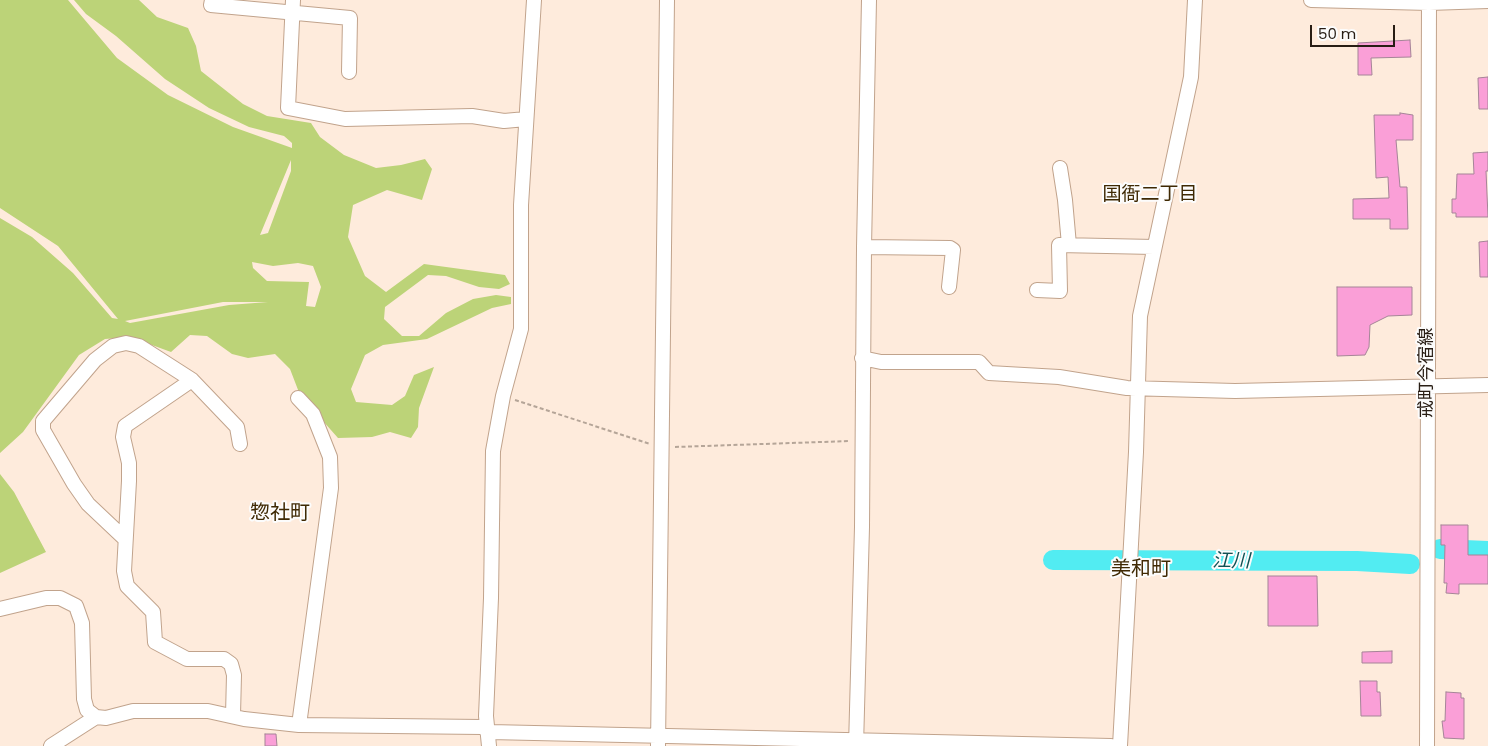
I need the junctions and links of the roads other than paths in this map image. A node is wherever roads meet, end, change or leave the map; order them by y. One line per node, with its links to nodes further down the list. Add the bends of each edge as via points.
1 (212, 0): 9 (street, via 211,5)
2 (534, 0): 11 (street)
3 (667, 0): 31 (street)
4 (869, 0): 14 (street)
5 (1196, 0): 15 (street, via 1191,77)
6 (1311, 0): 7 (street)
7 (1429, 1): 8 (street); 21 (street, 戒町今宿線)
8 (1488, 1)
9 (293, 6): 10 (street, via 300,15 350,18); 11 (street, via 288,108 345,119 472,116 504,121)
10 (349, 72)
11 (526, 119): 30 (street, via 521,205 521,329 503,396 493,451 486,716)
12 (1060, 168): 13 (street)
13 (1069, 245): 15 (street); 17 (street, via 1059,245 1060,291)
14 (864, 247): 16 (street, via 950,248 953,250); 18 (street)
15 (1154, 247): 22 (street, via 1140,316)
16 (949, 287)
17 (1037, 290)
18 (862, 358): 22 (street, via 881,362 979,362 989,373 1059,377); 32 (street)
19 (192, 380): 24 (street, via 237,427); 25 (street, via 125,426 123,437 129,481); 25 (street, via 139,346 126,343 113,346 95,360 43,420 43,430 74,484 88,504)
20 (1488, 385): 21 (street)
21 (1427, 386): 22 (street, via 1235,391); 38 (street, 戒町今宿線)
22 (1137, 388): 37 (street)
23 (298, 398): 29 (street, via 313,414 330,457 331,488)
24 (240, 444)
25 (124, 538): 27 (street, via 124,571 128,586 153,612 155,642 187,658 224,659 231,664 234,675)
26 (0, 609): 28 (street, via 46,598 60,598 76,606 82,623 84,699 87,710)
27 (233, 715): 28 (street, via 208,711 133,711 106,718); 29 (street)
28 (96, 717): 34 (street)
29 (298, 725): 30 (street, via 482,727)
30 (490, 732): 31 (street); 35 (street)
31 (658, 741): 32 (street)
32 (856, 743): 33 (street)
33 (1047, 744): 36 (street)
34 (51, 746)
35 (489, 746)
36 (1111, 746)
37 (1120, 746)
38 (1427, 746)

